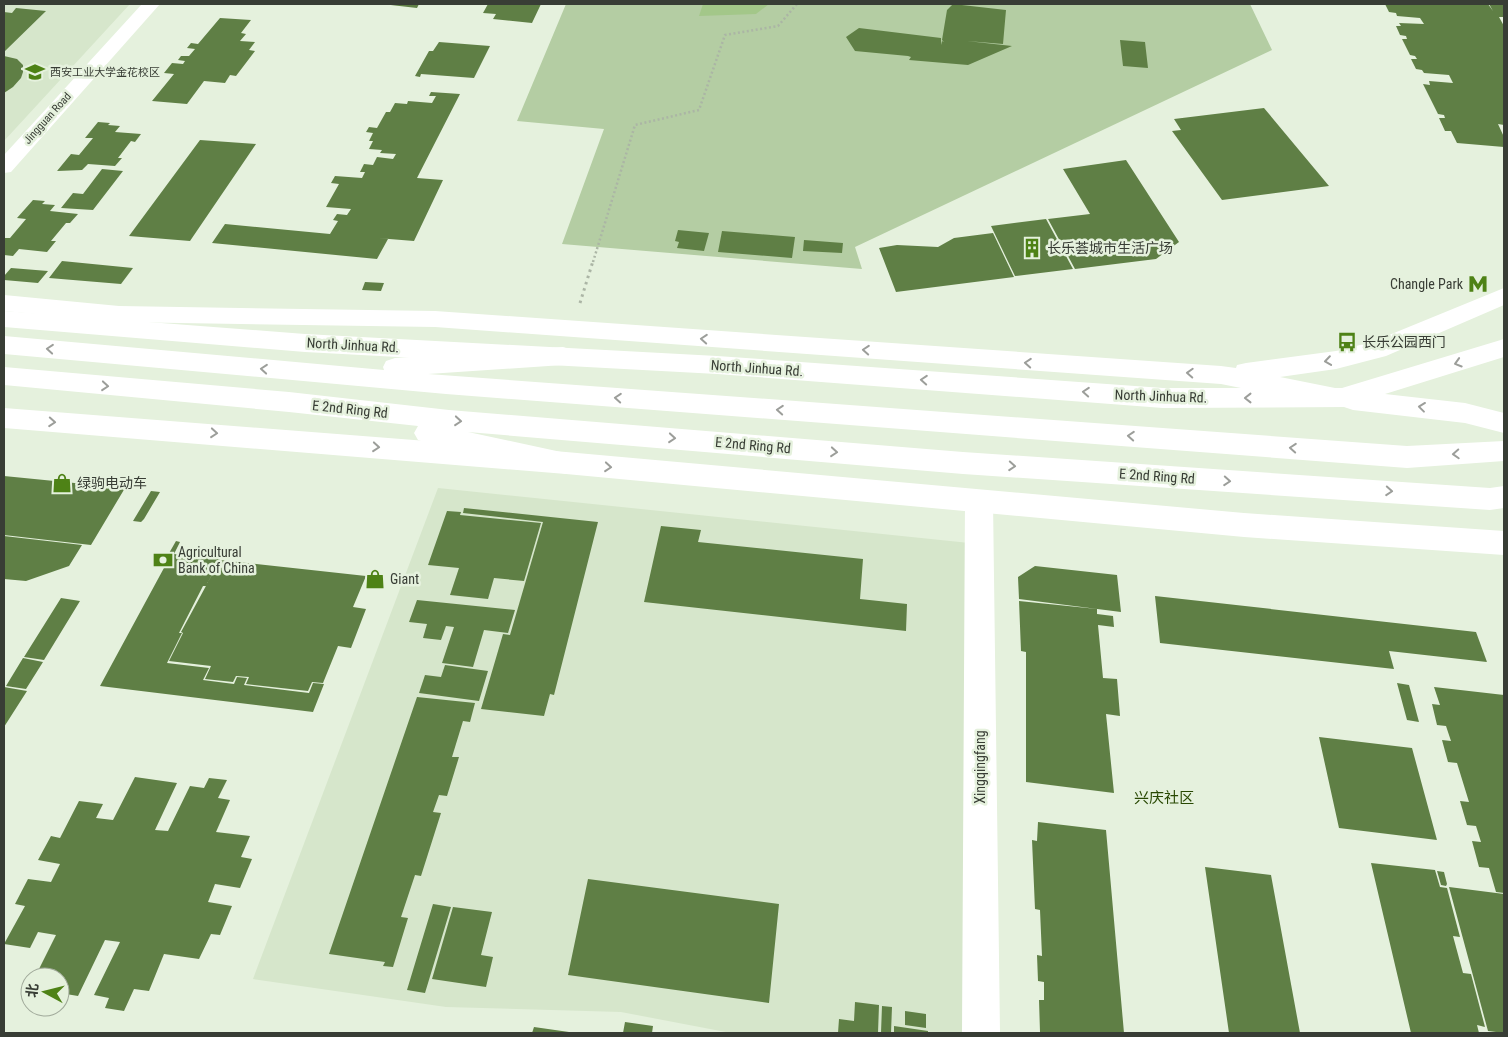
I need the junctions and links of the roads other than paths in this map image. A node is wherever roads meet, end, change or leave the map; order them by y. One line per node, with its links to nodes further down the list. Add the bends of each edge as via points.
1 (152, 4): 2 (main road, Jingguan Road)
2 (4, 166)
3 (1504, 296): 10 (main road, one-way to 10, via 1377,350 1336,360)
4 (4, 303): 10 (main road, one-way to 4, via 435,319 119,314)
5 (4, 318): 8 (main road, North Jinhua Rd., via 305,343)
6 (4, 345): 9 (main road, one-way to 6)
7 (1504, 348): 12 (main road, North Jinhua Rd., one-way to 12)
8 (563, 356): 9 (main road); 12 (main road, North Jinhua Rd., one-way to 8, via 1163,398)
9 (304, 372): 16 (main road, one-way to 9, via 1407,457)
10 (1221, 375): 12 (main road)
11 (4, 376): 13 (main road, E 2nd Ring Rd, one-way to 13)
12 (1342, 398): 15 (main road, one-way to 12, via 1456,412)
13 (289, 402): 17 (main road); 18 (main road, E 2nd Ring Rd, one-way to 18, via 449,420 963,463 1490,499)
14 (4, 418): 17 (main road, one-way to 17)
15 (1504, 423)
16 (1504, 451)
17 (566, 463): 19 (main road, one-way to 19)
18 (1504, 497)
19 (979, 501): 21 (main road, via 1244,526); 23 (main road, Xingqingfang)
20 (1504, 528): 21 (main road)
21 (1433, 537): 22 (main road)
22 (1504, 542)
23 (981, 1033)

